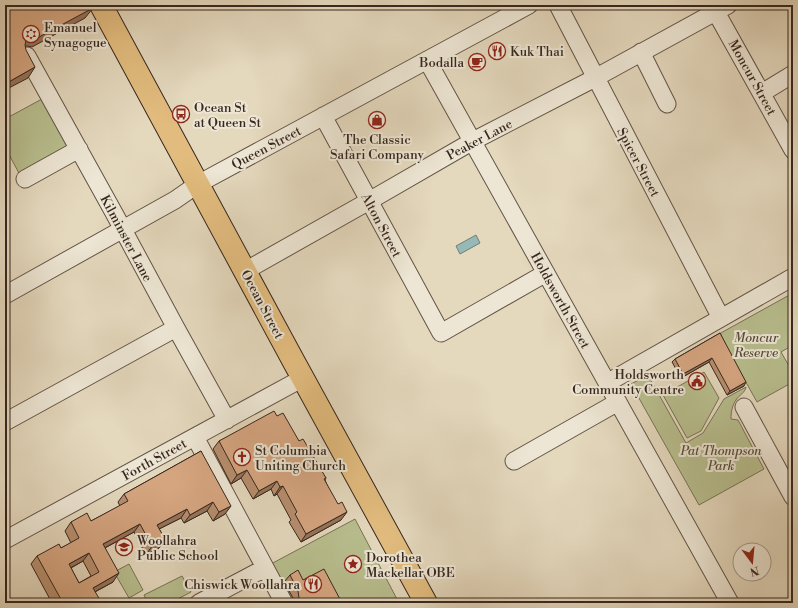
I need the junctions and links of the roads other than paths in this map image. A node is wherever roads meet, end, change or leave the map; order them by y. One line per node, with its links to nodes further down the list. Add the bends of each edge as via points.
1 (101, 5): 17 (main road, Ocean Street)
2 (529, 5): 7 (street, Queen Street)
3 (558, 5): 9 (street, Spicer Street)
4 (719, 7): 5 (street, Peaker Lane); 10 (street, Moncur Street)
5 (642, 52): 9 (street, Peaker Lane); 11 (street)
6 (27, 56): 14 (street, Kilminster Lane)
7 (427, 60): 12 (street, Queen Street); 13 (street, Holdsworth Street)
8 (793, 74): 10 (street)
9 (596, 78): 13 (street, Peaker Lane); 24 (street, Spicer Street)
10 (762, 93): 15 (street, Moncur Street)
11 (667, 104)
12 (323, 116): 17 (street, Queen Street); 18 (street, Alton Street)
13 (473, 141): 18 (street, Peaker Lane); 21 (street, Holdsworth Street)
14 (79, 149): 16 (street); 19 (street, Kilminster Lane)
15 (793, 150)
16 (25, 179)
17 (198, 184): 19 (street, Queen Street); 20 (main road, Ocean Street)
18 (369, 202): 20 (street, Peaker Lane); 21 (street, Alton Street, via 441,333)
19 (123, 229): 23 (street, Queen Street); 25 (street, Kilminster Lane)
20 (245, 271): 26 (main road, Ocean Street)
21 (546, 274): 27 (street, Holdsworth Street)
22 (793, 277): 24 (street)
23 (5, 294)
24 (721, 318): 27 (street)
25 (176, 328): 30 (street, Kilminster Lane); 31 (street)
26 (303, 378): 30 (street, Forth Street); 39 (main road, Ocean Street)
27 (607, 383): 28 (street, Holdsworth Street)
28 (618, 402): 33 (street); 40 (street, Holdsworth Street)
29 (744, 407): 34 (street)
30 (227, 420): 32 (street, Forth Street)
31 (5, 422)
32 (195, 437): 35 (street, Forth Street); 36 (street)
33 (514, 461)
34 (793, 497)
35 (5, 540)
36 (265, 568): 37 (street); 38 (street)
37 (199, 603)
38 (284, 603)
39 (426, 603)
40 (730, 603)

